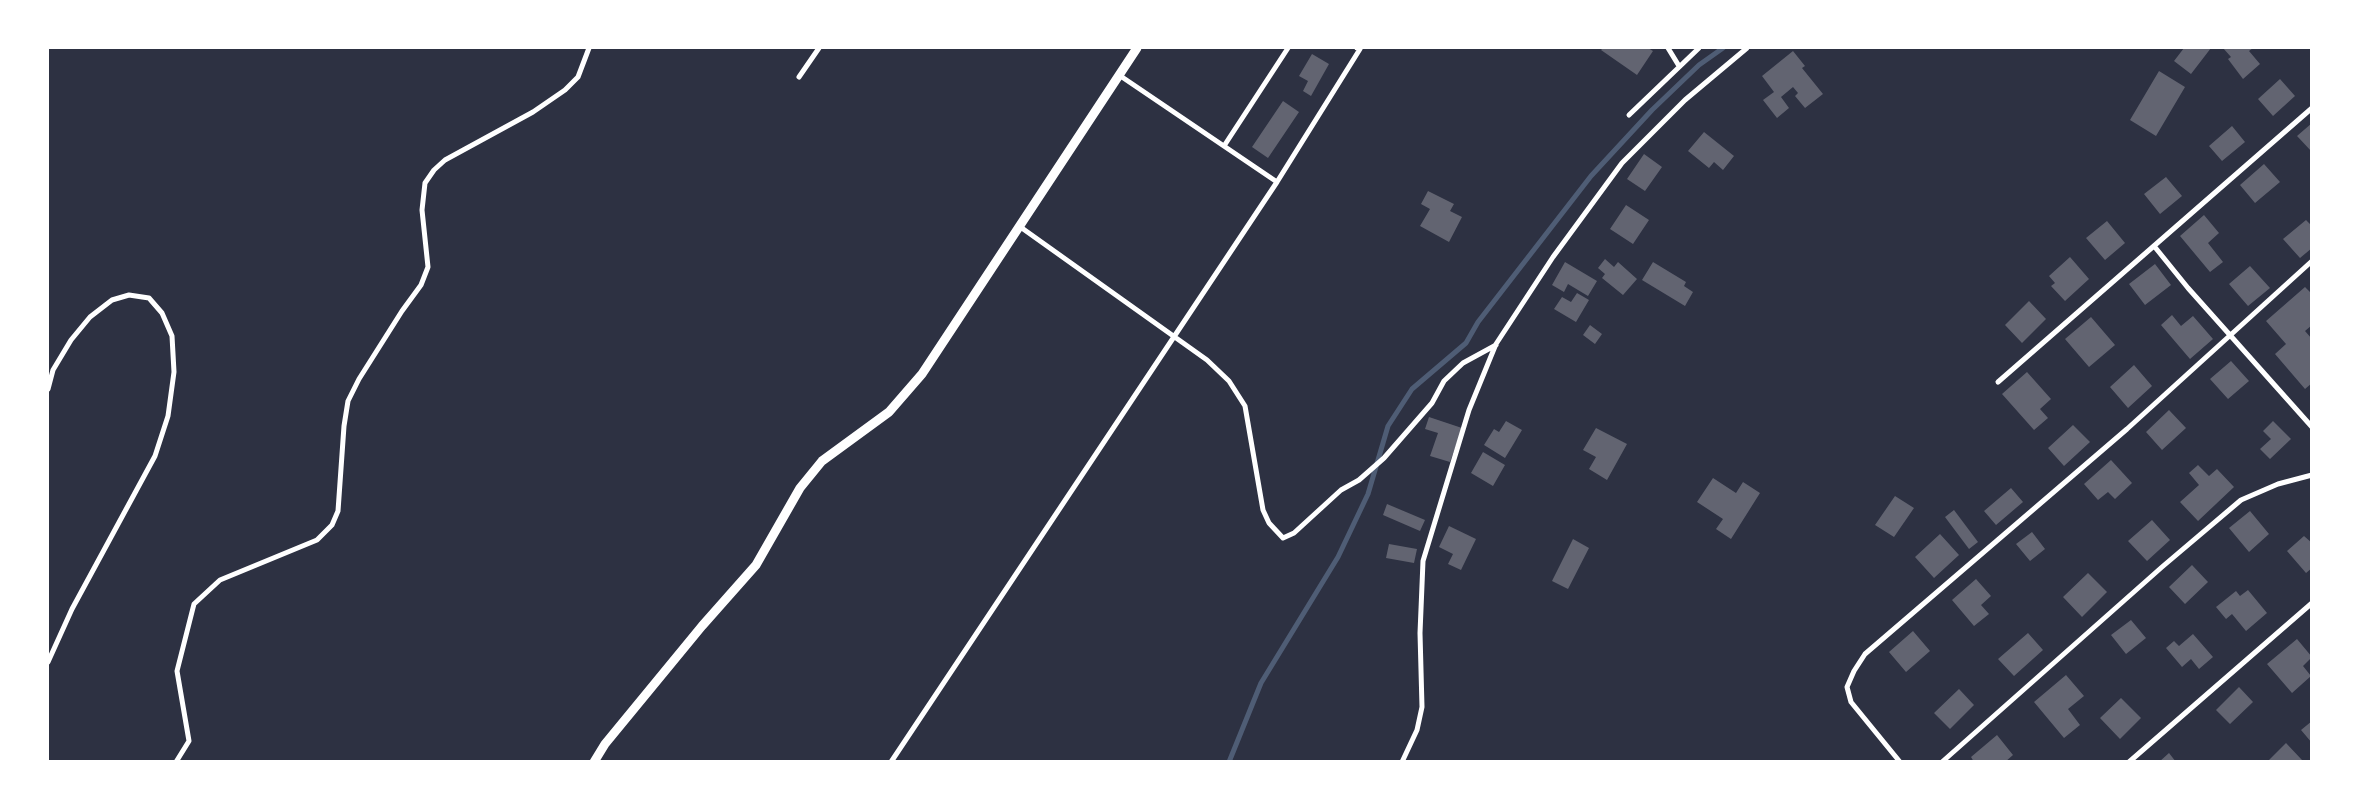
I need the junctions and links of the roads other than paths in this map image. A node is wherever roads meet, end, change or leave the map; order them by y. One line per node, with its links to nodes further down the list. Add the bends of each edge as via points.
1 (589, 48): 28 (street, via 578,76 565,90 533,112 446,160 426,183 422,210 428,267 421,285 348,401 338,511 332,525 317,540 220,580 194,604 177,671 189,741)
2 (819, 48): 11 (street)
3 (1137, 48): 10 (street)
4 (1288, 48): 14 (street)
5 (1357, 48): 15 (street, via 1360,49)
6 (1668, 48): 9 (street)
7 (1699, 48): 9 (street)
8 (1747, 48): 21 (street, via 1685,100 1622,163 1553,257)
9 (1679, 66): 13 (street)
10 (1118, 75): 14 (street); 16 (street)
11 (798, 77)
12 (2312, 108): 17 (street)
13 (1629, 115)
14 (1224, 146): 15 (street)
15 (1277, 182): 19 (street)
16 (1019, 226): 19 (street); 29 (street, via 922,374 889,412 822,461 800,488 756,565 702,626 605,744)
17 (2154, 246): 20 (street); 22 (street)
18 (2312, 261): 20 (street)
19 (1174, 336): 21 (street, via 1220,371 1238,392 1245,406 1264,510 1269,523 1283,538 1294,533 1341,490 1359,480 1384,458 1432,403 1444,381 1463,363); 30 (street)
20 (2231, 336): 24 (street); 32 (street, via 1865,654 1847,687 1851,702)
21 (1496, 344): 31 (street, via 1470,410 1423,561 1420,633 1422,707 1417,730)
22 (1998, 382)
23 (48, 389): 27 (street, via 53,370 72,340 90,317 112,300 129,295 149,298 162,313 172,336 174,372 168,416 155,456 72,610)
24 (2312, 426)
25 (2312, 474): 33 (street, via 2242,500)
26 (2312, 603): 34 (street)
27 (48, 662)
28 (176, 762)
29 (594, 762)
30 (891, 762)
31 (1402, 762)
32 (1900, 762)
33 (1942, 762)
34 (2129, 762)

